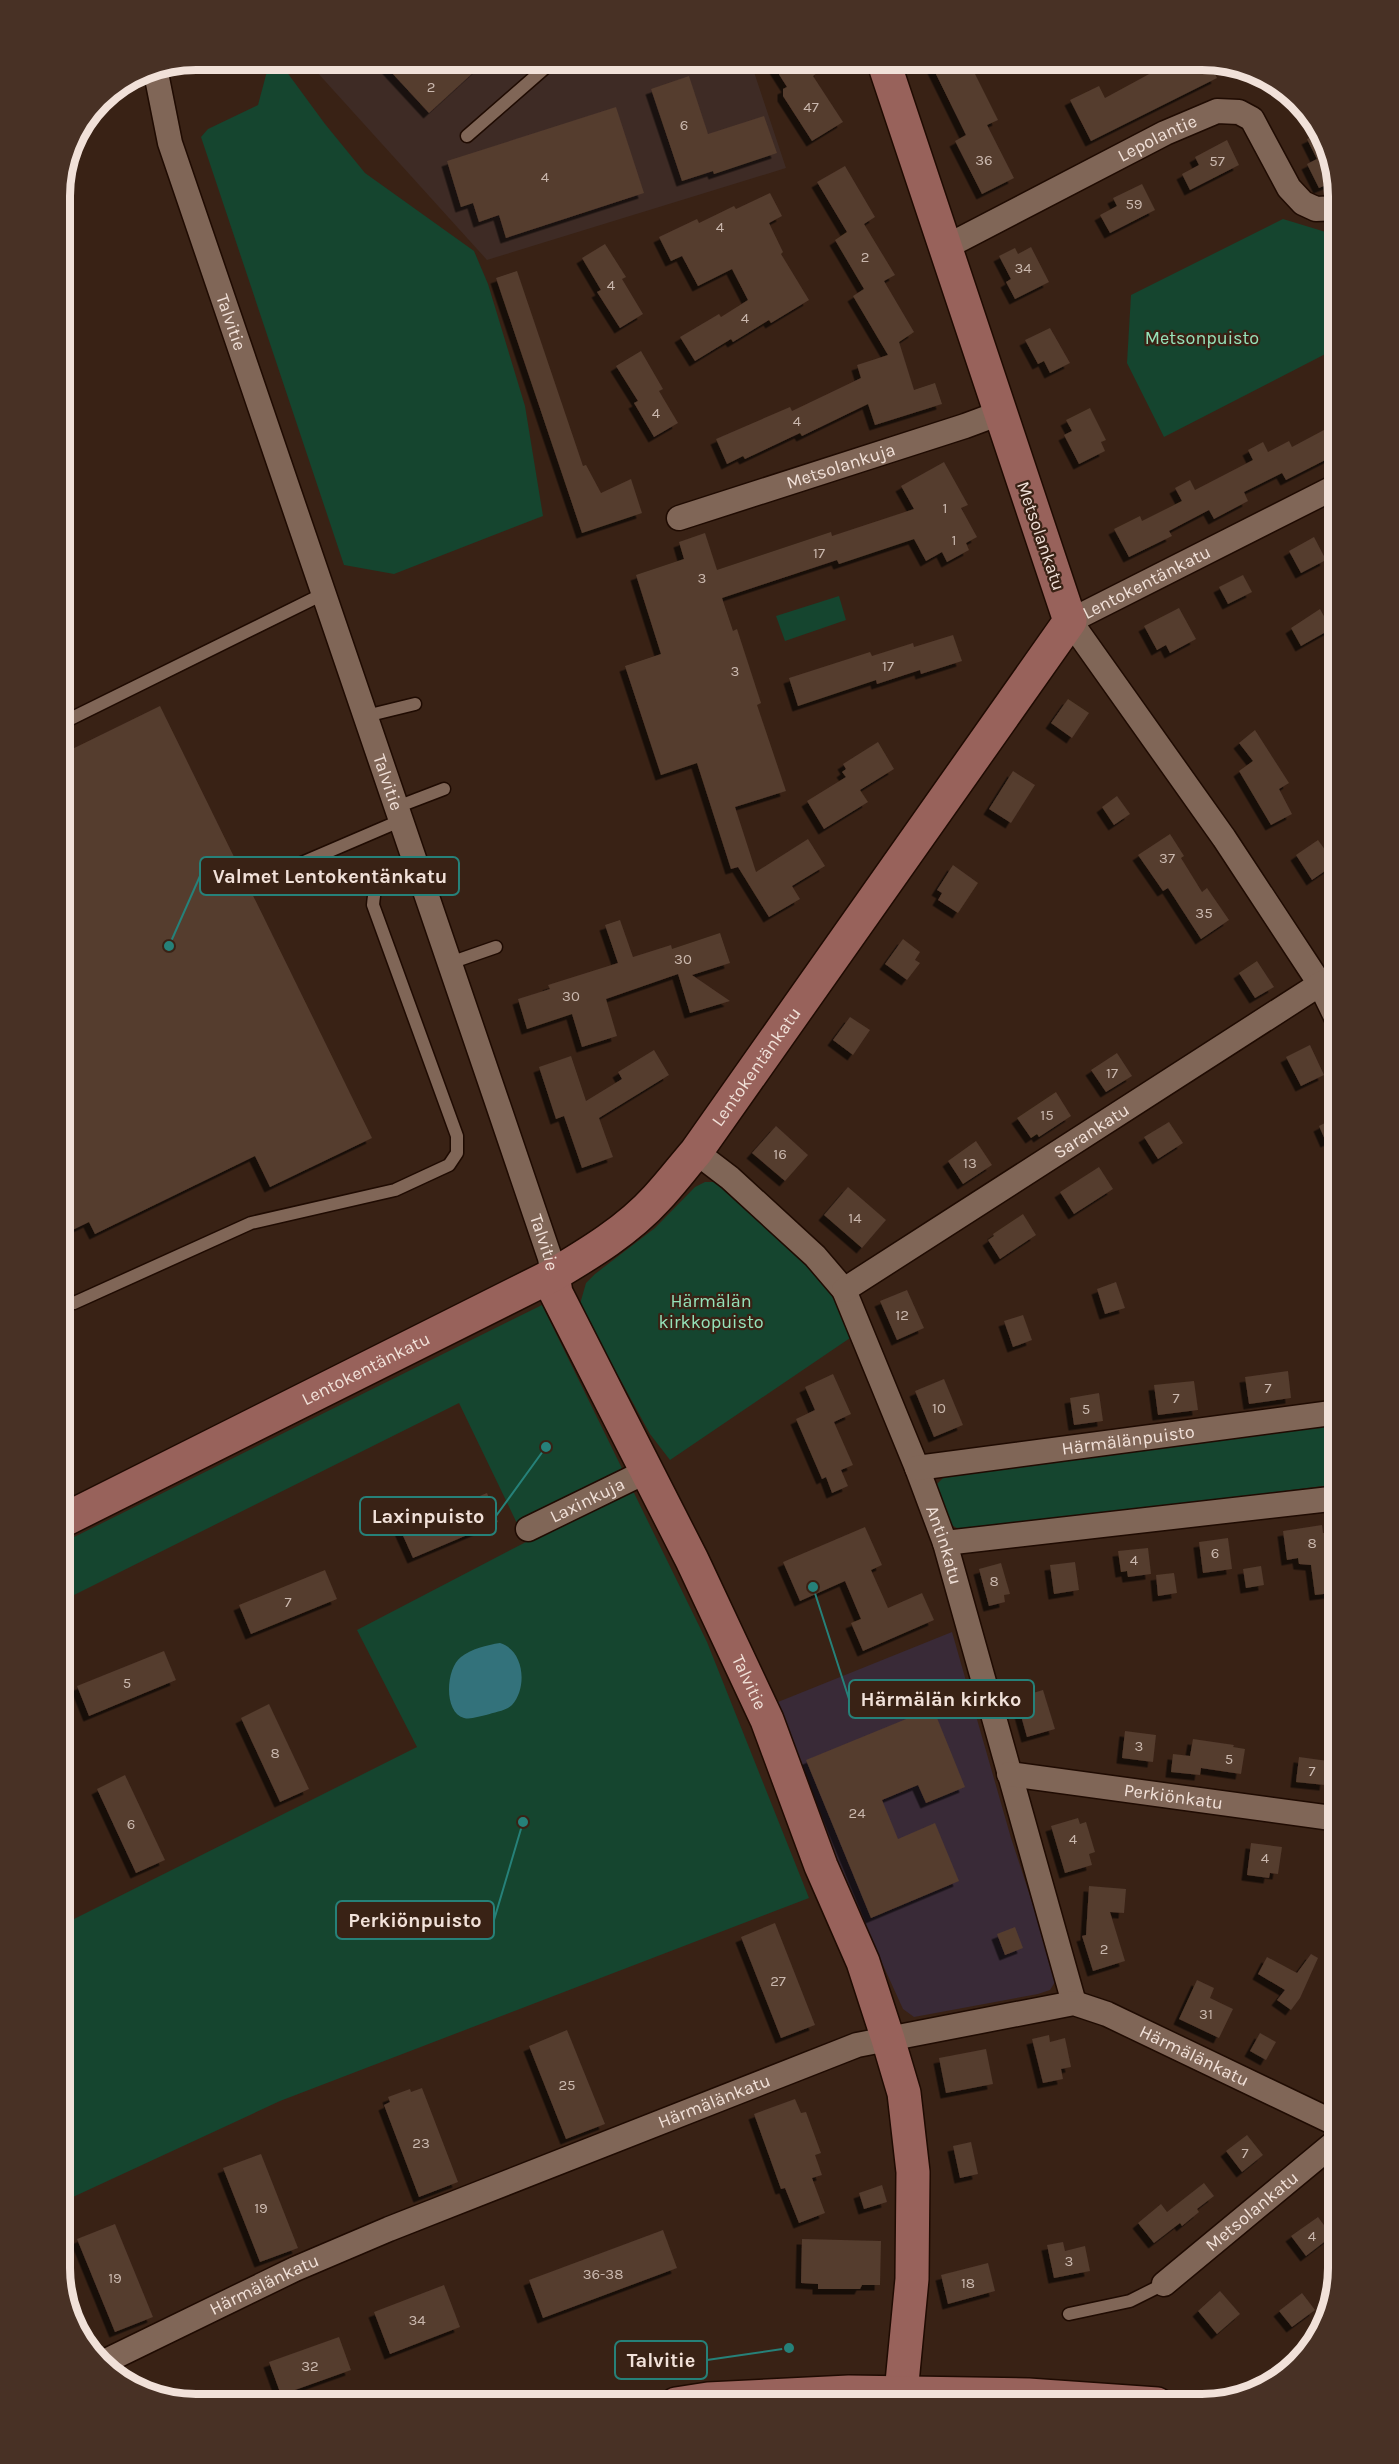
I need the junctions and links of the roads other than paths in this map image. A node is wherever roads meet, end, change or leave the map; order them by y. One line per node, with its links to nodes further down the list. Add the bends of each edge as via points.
1 (541, 71): 4 (lane)
2 (887, 71): 6 (street, Metsolankatu)
3 (157, 77): 10 (street, Talvitie, via 170,143)
4 (466, 136)
5 (1328, 208): 6 (street, Lepolantie, via 1316,209 1303,203 1289,188 1252,119 1239,112 1217,111 1107,162)
6 (944, 248): 7 (street, Metsolankatu)
7 (1000, 413): 9 (street, Metsolankuja); 11 (street, Metsolankatu)
8 (1328, 491): 11 (street, Lentokentänkatu)
9 (680, 518)
10 (325, 593): 13 (street, Talvitie); 14 (lane)
11 (1070, 621): 21 (street, Metsolankatu); 23 (street, Lentokentänkatu)
12 (415, 704): 13 (lane)
13 (366, 716): 16 (street, Talvitie)
14 (71, 719)
15 (444, 789): 16 (lane)
16 (400, 814): 17 (street, Talvitie); 18 (lane)
17 (415, 859): 20 (street, Talvitie); 26 (lane, via 383,872 374,884 373,905 457,1136 457,1154 449,1165 395,1190 250,1223)
18 (297, 865)
19 (496, 947): 20 (lane)
20 (450, 963): 24 (street, Talvitie)
21 (1328, 977)
22 (1328, 981): 25 (street, Sarankatu)
23 (696, 1152): 24 (street, Lentokentänkatu, via 657,1199 628,1226); 25 (street, Antinkatu, via 815,1256)
24 (553, 1275): 29 (street, Talvitie, via 556,1293); 31 (street, Lentokentänkatu)
25 (844, 1290): 28 (street, Antinkatu)
26 (70, 1301)
27 (1328, 1413): 28 (street, Härmälänpuisto)
28 (917, 1468): 33 (street, Antinkatu)
29 (647, 1471): 32 (street, Laxinkuja); 37 (street, Talvitie, via 767,1720 821,1866 863,1962)
30 (1328, 1499): 33 (street)
31 (70, 1517)
32 (528, 1529)
33 (945, 1543): 34 (street, Antinkatu)
34 (1009, 1774): 35 (street, Perkiönkatu); 36 (street, Antinkatu)
35 (1328, 1818)
36 (1074, 2003): 37 (street, Härmälänkatu); 38 (street, Härmälänkatu, via 1107,2014)
37 (888, 2039): 42 (street, Härmälänkatu, via 858,2045 389,2229); 43 (street, Talvitie, via 904,2093 913,2172 912,2278)
38 (1328, 2120)
39 (1328, 2148): 40 (street, Metsolankatu)
40 (1164, 2284): 41 (lane, via 1131,2301)
41 (1069, 2314)
42 (110, 2359)
43 (901, 2394)

